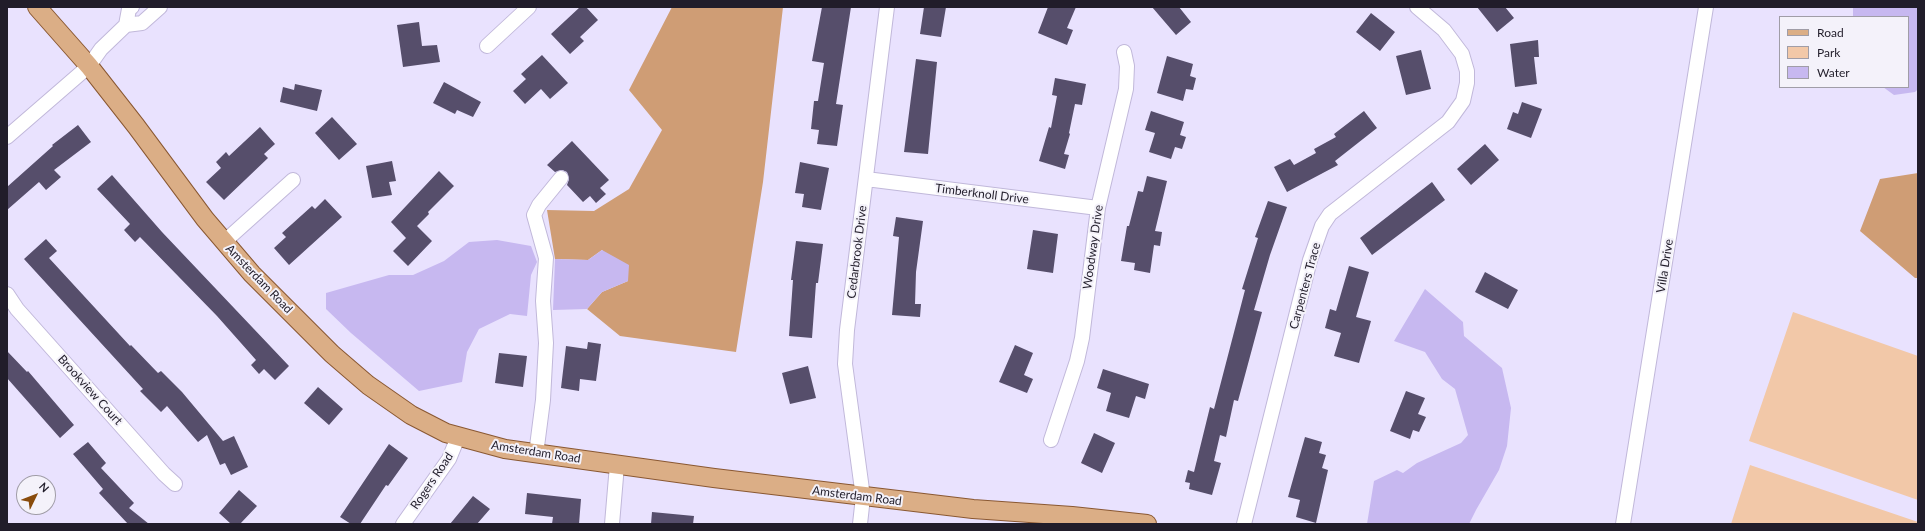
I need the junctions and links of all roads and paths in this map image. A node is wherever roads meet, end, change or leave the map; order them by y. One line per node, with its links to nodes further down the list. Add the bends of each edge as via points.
1 (37, 7): 11 (main road, Amsterdam Road)
2 (132, 7): 8 (street, via 129,9)
3 (160, 7): 8 (street, via 142,23)
4 (529, 7): 9 (street)
5 (887, 7): 14 (street, Cedarbrook Drive)
6 (1417, 7): 29 (street, Carpenters Trace, via 1444,30 1462,54 1467,71 1463,101 1448,122 1337,208 1322,226 1310,260)
7 (1706, 7): 30 (street, Villa Drive)
8 (126, 25): 11 (street, via 101,49)
9 (487, 46)
10 (1124, 52): 16 (street, Woodway Drive, via 1127,66 1126,89)
11 (89, 66): 12 (street); 17 (main road, Amsterdam Road)
12 (7, 137)
13 (561, 178): 21 (street, via 534,215 546,258 543,301 546,349)
14 (866, 179): 16 (street, Timberknoll Drive); 24 (street, Cedarbrook Drive, via 845,364)
15 (293, 180): 17 (street)
16 (1098, 208): 20 (street, Woodway Drive, via 1082,338)
17 (224, 242): 19 (main road, Amsterdam Road, via 310,332 368,385 411,414)
18 (7, 294): 23 (street, Brookview Court, via 17,309)
19 (458, 437): 21 (main road, Amsterdam Road, via 505,450); 25 (street, Rogers Road, via 449,459)
20 (1051, 440)
21 (536, 454): 22 (main road, Amsterdam Road)
22 (617, 465): 24 (main road, Amsterdam Road); 26 (street)
23 (175, 484)
24 (863, 497): 27 (street, Cedarbrook Drive); 28 (main road, Amsterdam Road)
25 (403, 524)
26 (612, 524)
27 (860, 524)
28 (1147, 524)
29 (1244, 524)
30 (1623, 524)

